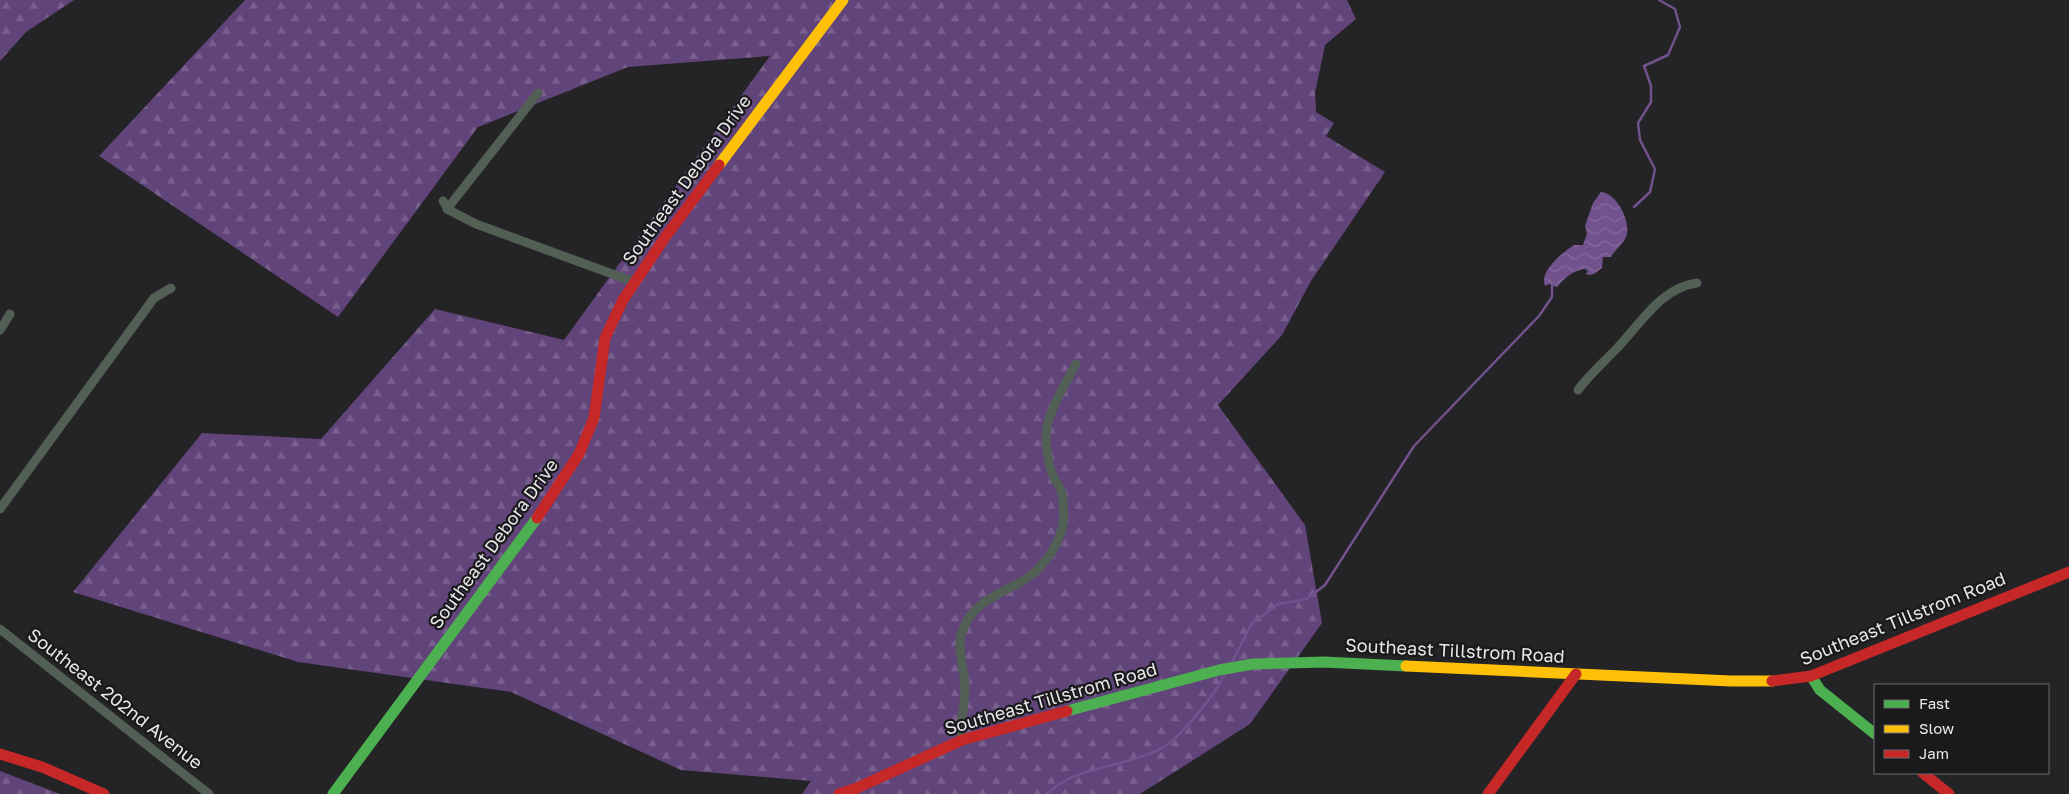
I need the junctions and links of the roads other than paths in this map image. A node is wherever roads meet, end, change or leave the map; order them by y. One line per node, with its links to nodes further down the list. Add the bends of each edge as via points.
1 (843, 0): 3 (main road, Southeast Debora Drive)
2 (538, 93): 3 (street, via 445,205 476,224)
3 (634, 282): 21 (main road, Southeast Debora Drive, via 612,319 605,338 594,418 570,471 538,519)
4 (1698, 284): 9 (street, via 1678,288 1667,296 1594,369)
5 (171, 288): 10 (street, via 154,298)
6 (10, 314): 7 (street)
7 (0, 330)
8 (1076, 364): 16 (street, via 1050,416 1046,433 1052,473 1062,496 1062,530 1035,573 993,595 966,623 960,642 965,686 960,720)
9 (1578, 390)
10 (0, 508)
11 (2069, 572): 14 (main road, Southeast Tillstrom Road)
12 (0, 630): 20 (street, Southeast 202nd Avenue)
13 (1576, 674): 14 (main road, Southeast Tillstrom Road, via 1770,682); 16 (main road, Southeast Tillstrom Road, via 1324,662 1253,664 1219,670); 23 (main road)
14 (1811, 676): 15 (main road, via 1820,690)
15 (1874, 733)
16 (962, 740): 22 (main road, Southeast Tillstrom Road)
17 (0, 754): 19 (main road, via 42,767)
18 (1924, 774): 24 (main road)
19 (104, 794)
20 (209, 794)
21 (333, 794)
22 (839, 794)
23 (1488, 794)
24 (1949, 794)

